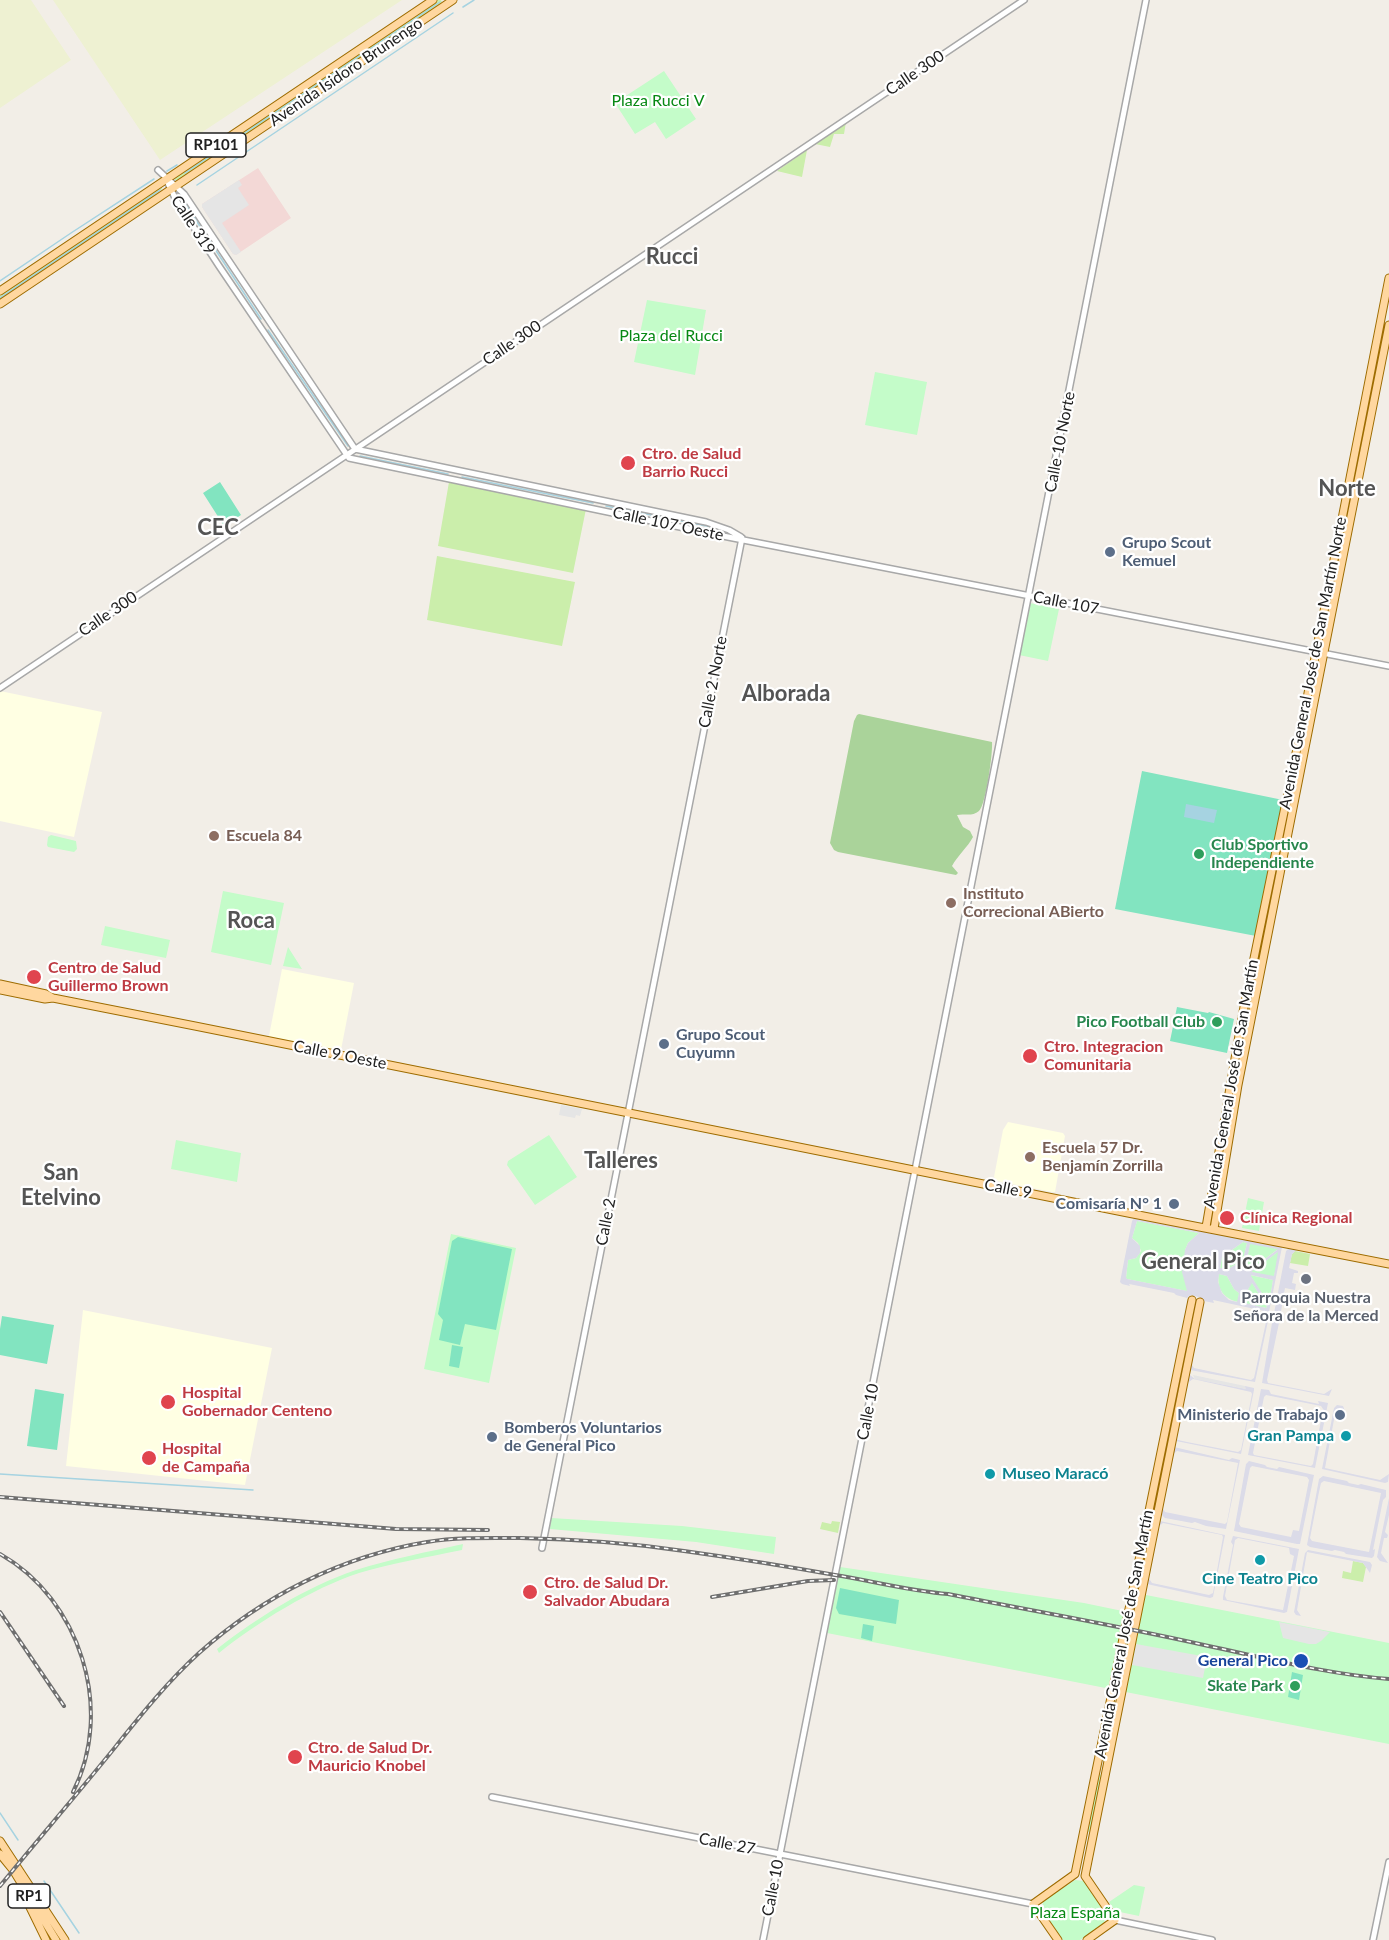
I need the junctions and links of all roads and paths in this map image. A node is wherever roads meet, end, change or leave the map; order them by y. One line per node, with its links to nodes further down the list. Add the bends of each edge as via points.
1 (433, 0): 6 (main road, Avenida Isidoro Brunengo / RP101)
2 (453, 0): 7 (main road, Avenida Isidoro Brunengo / RP101)
3 (1024, 0): 12 (street, Calle 300)
4 (1146, 0): 15 (street, Calle 10 Norte)
5 (158, 170): 6 (street, Calle 319)
6 (166, 179): 7 (street, Calle 319); 9 (main road, Avenida Isidoro Brunengo / RP101)
7 (173, 188): 10 (main road, Avenida Isidoro Brunengo / RP101); 12 (street, Calle 319, via 184,194); 13 (street, Calle 319)
8 (1389, 278): 16 (main road, Avenida General José de San Martín Norte)
9 (0, 291)
10 (0, 304)
11 (1389, 325): 17 (main road, Avenida General José de San Martín Norte)
12 (355, 449): 13 (street, Calle 300); 14 (street, Calle 107 Oeste, via 706,522)
13 (346, 455): 14 (street, Calle 107 Oeste); 19 (street, Calle 300)
14 (742, 538): 15 (street, Calle 107); 20 (street, Calle 2 Norte)
15 (1029, 595): 16 (street, Calle 107); 21 (street, Calle 10 Norte)
16 (1315, 652): 17 (street, Calle 107); 22 (main road, Avenida General José de San Martín Norte)
17 (1324, 653): 18 (street, Calle 107); 23 (main road, Avenida General José de San Martín Norte)
18 (1389, 666)
19 (0, 688)
20 (685, 825): 27 (street, Calle 2)
21 (971, 883): 28 (street, Calle 10)
22 (1257, 942): 29 (main road, Avenida General José de San Martín)
23 (1266, 943): 30 (main road, Avenida General José de San Martín)
24 (0, 984): 26 (main road, Calle 9 Oeste)
25 (0, 990): 26 (main road, Calle 9 Oeste)
26 (52, 998): 27 (main road, Calle 9 Oeste)
27 (627, 1112): 28 (main road, Calle 9); 32 (street, Calle 2)
28 (915, 1170): 29 (main road, Calle 9); 36 (street, Calle 10)
29 (1206, 1227): 30 (main road, Calle 9)
30 (1214, 1229): 31 (main road, Calle 9)
31 (1389, 1264)
32 (542, 1548)
33 (492, 1797): 36 (street, Calle 27)
34 (0, 1841): 45 (main road, RP1)
35 (0, 1854): 40 (main road, RP1)
36 (780, 1855): 41 (street, Calle 27); 46 (street, Calle 10)
37 (1389, 1862): 50 (street)
38 (1075, 1874): 39 (main road); 39 (main road, Avenida General José de San Martín, via 1196,1301); 41 (main road)
39 (1085, 1876): 42 (main road)
40 (23, 1887): 43 (main road); 44 (main road, RP1)
41 (1033, 1904): 47 (main road)
42 (1115, 1920): 48 (main road); 49 (street)
43 (46, 1940)
44 (56, 1940)
45 (65, 1940)
46 (763, 1940)
47 (1058, 1940)
48 (1086, 1940)
49 (1212, 1940)
50 (1373, 1940)

